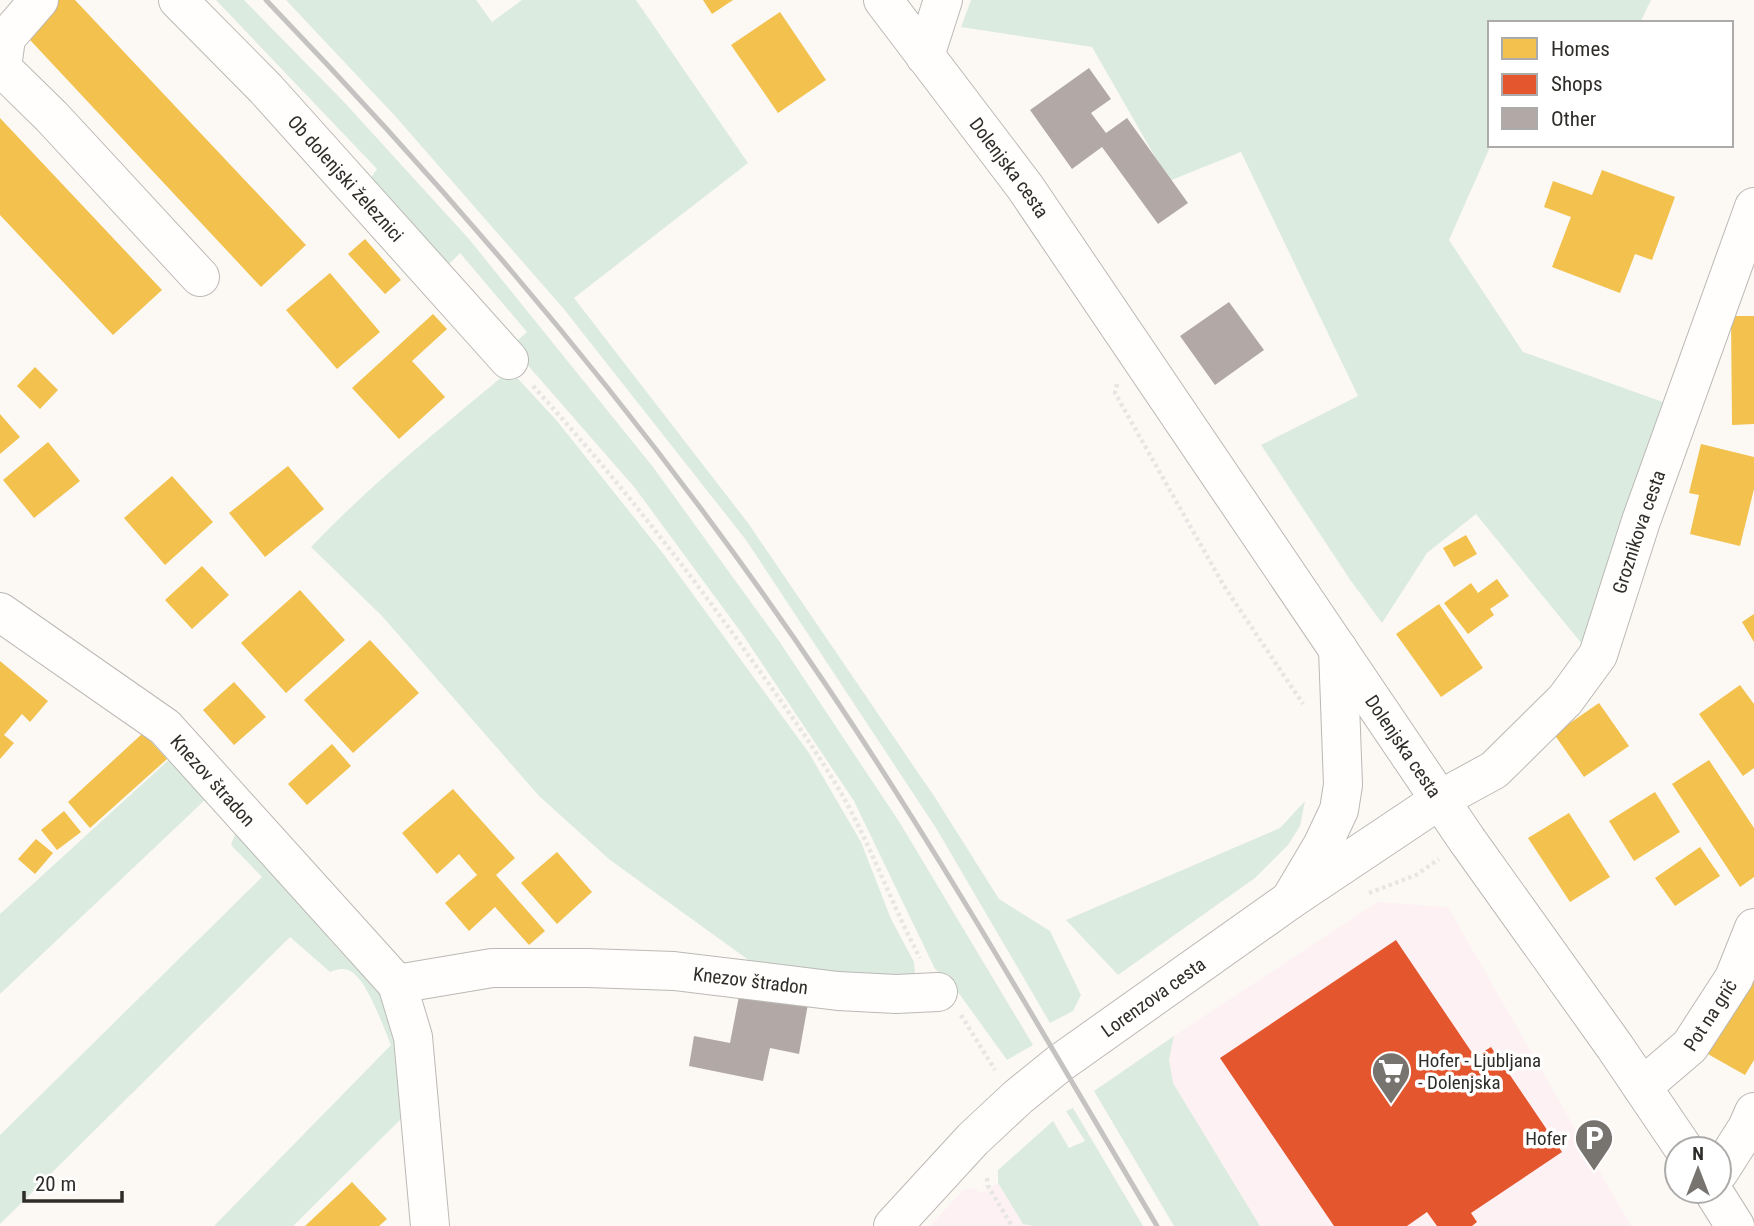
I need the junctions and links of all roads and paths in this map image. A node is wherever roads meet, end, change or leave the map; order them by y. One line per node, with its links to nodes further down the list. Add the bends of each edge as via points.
1 (38, 0): 7 (street, via 6,38 2,68)
2 (178, 0): 9 (street, Ob dolenjski železnici, via 265,89)
3 (883, 0): 5 (street, Dolenjska cesta)
4 (943, 0): 5 (street)
5 (925, 56): 8 (street, Dolenjska cesta, via 1025,187)
6 (1754, 207): 13 (street, Groznikova cesta, via 1598,654 1565,700 1494,770)
7 (200, 276)
8 (1128, 340): 11 (street, Dolenjska cesta); 12 (path, via 1115,393 1224,586)
9 (509, 360): 17 (path, via 651,522 807,738 859,828)
10 (0, 612): 16 (street, Knezov štradon, via 165,727)
11 (1338, 649): 13 (street, Dolenjska cesta); 14 (street, via 1343,785 1339,810)
12 (1309, 714)
13 (1441, 799): 14 (street, Lorenzova cesta); 19 (street, Dolenjska cesta)
14 (1290, 900): 26 (street, Lorenzova cesta, via 1018,1097)
15 (1754, 928): 19 (street, Pot na grič, via 1734,978 1690,1046)
16 (397, 984): 17 (street, Knezov štradon, via 492,968 588,968 674,971 838,991); 25 (street, Knezov štradon, via 413,1037)
17 (938, 992): 18 (path, via 959,1012)
18 (1001, 1080)
19 (1643, 1087): 21 (street, Dolenjska cesta)
20 (1754, 1112): 22 (street)
21 (1675, 1135)
22 (1733, 1150)
23 (988, 1170): 27 (path, via 988,1186)
24 (1722, 1205): 28 (street)
25 (430, 1226)
26 (893, 1226)
27 (1012, 1226)
28 (1735, 1226)

